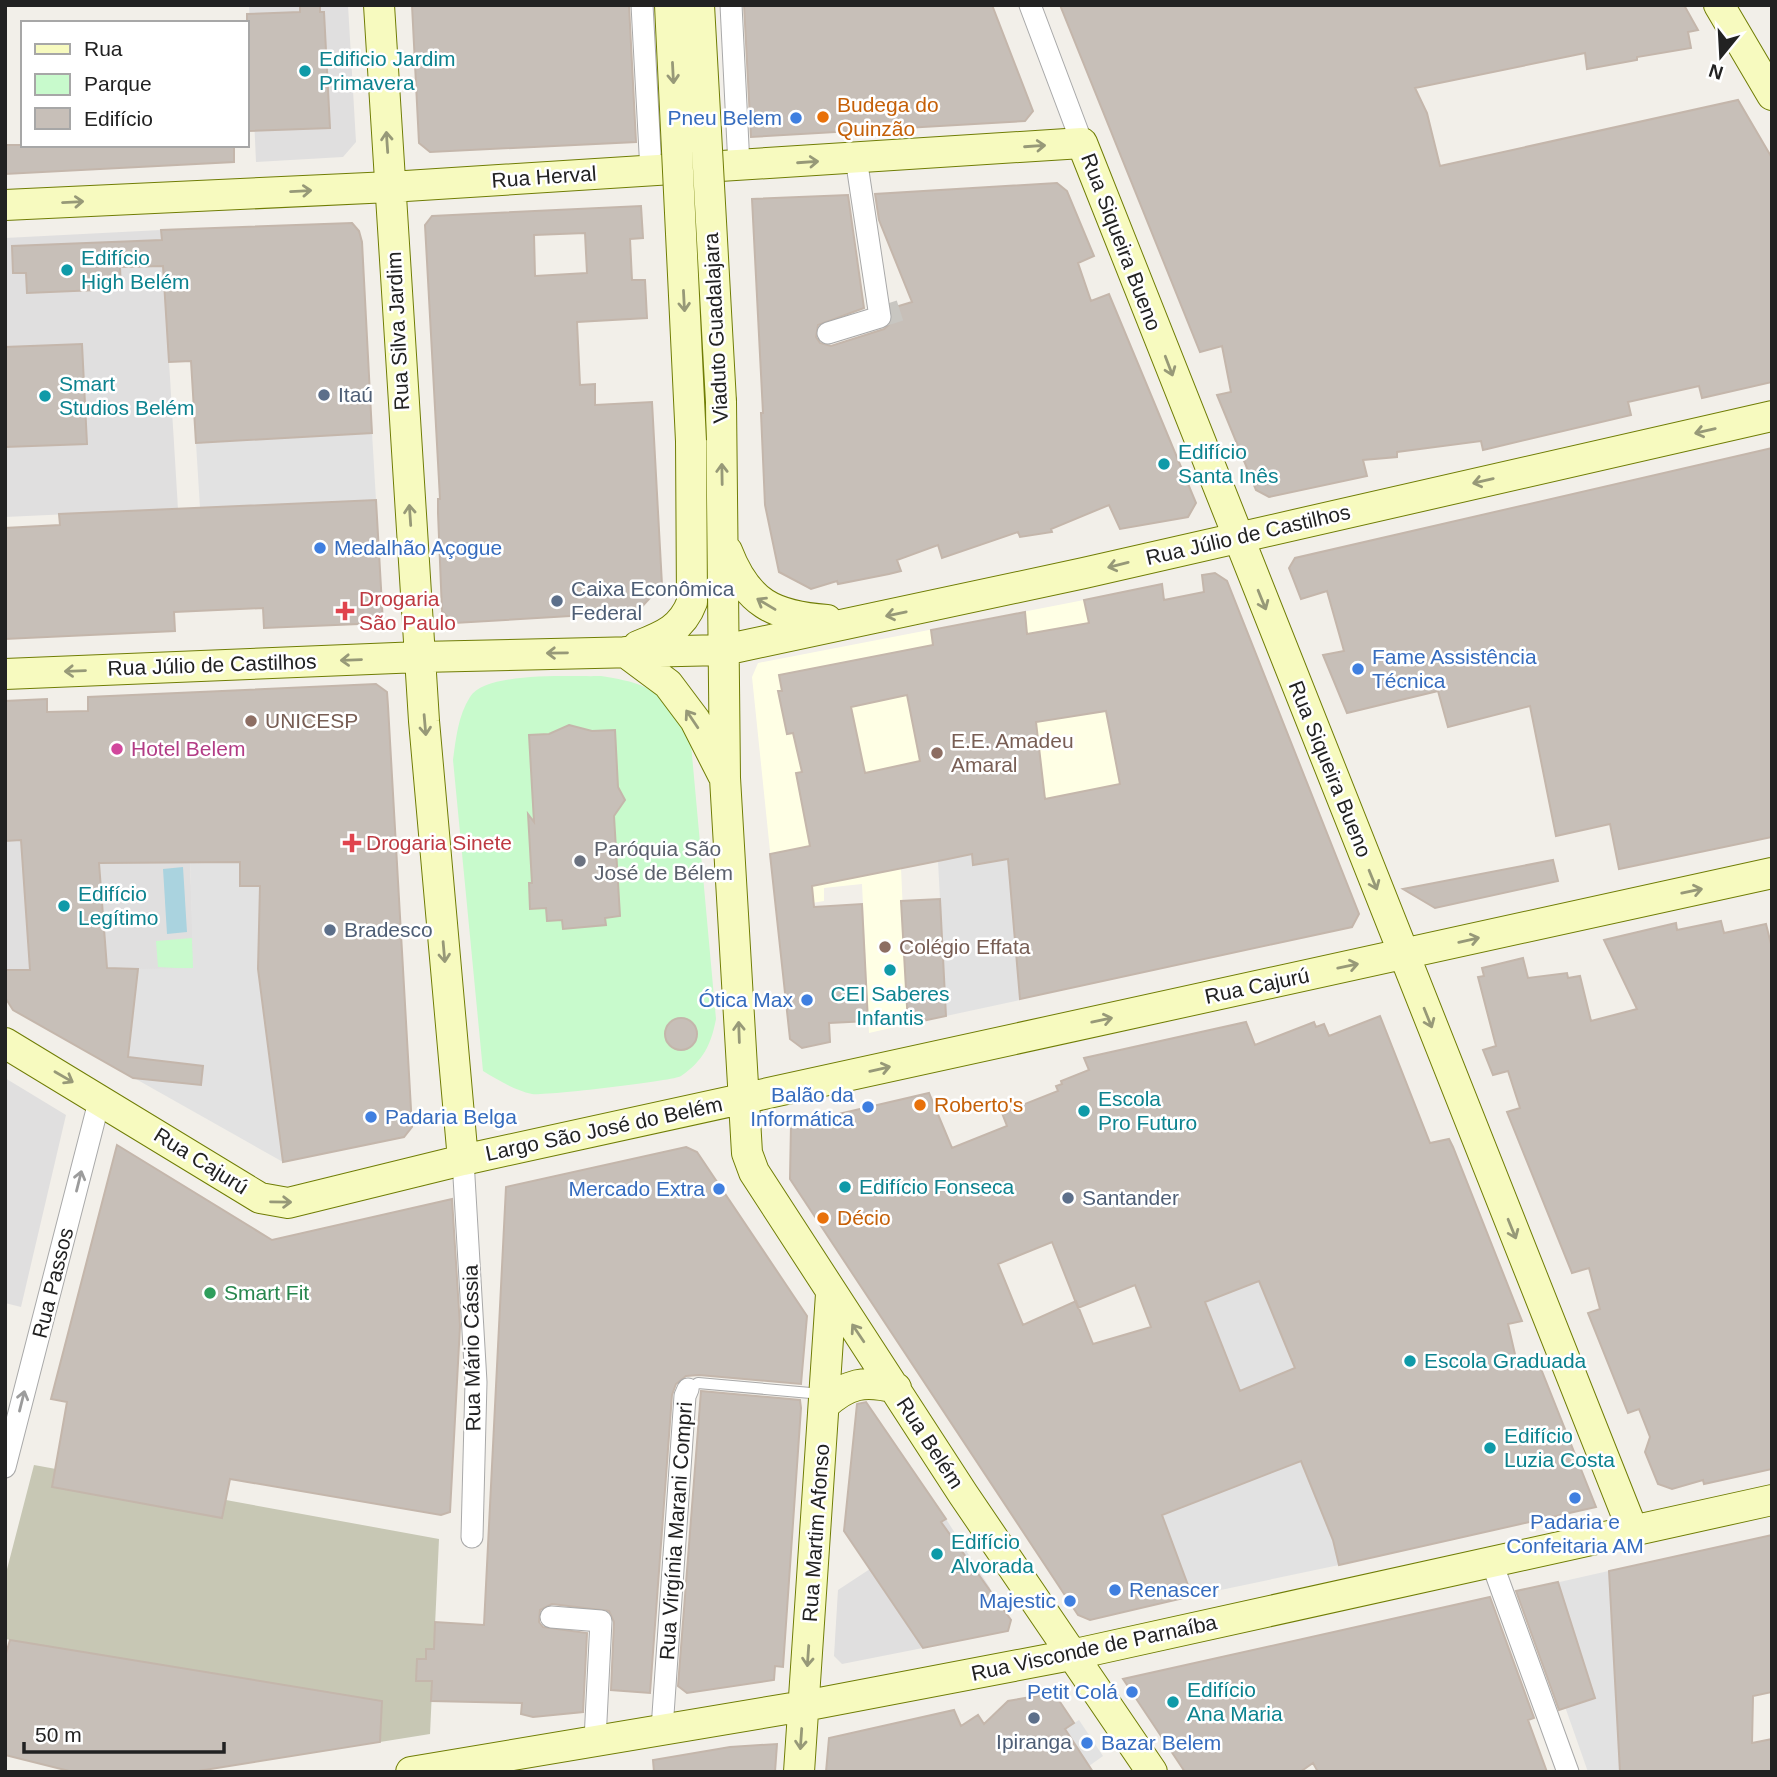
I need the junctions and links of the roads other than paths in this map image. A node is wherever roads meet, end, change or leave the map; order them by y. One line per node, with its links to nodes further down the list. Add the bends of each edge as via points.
1 (379, 5): 13 (street, Rua Silva Jardim, one-way to 1)
2 (642, 5): 12 (street)
3 (670, 5): 21 (street, Viaduto Guadalajara, one-way to 21, bridge, via 694,586 689,610 674,630)
4 (699, 5): 18 (street, Viaduto Guadalajara, one-way to 4, bridge, via 721,402)
5 (731, 5): 11 (street)
6 (1030, 5): 9 (street, Rua Siqueira Bueno)
7 (1719, 5): 8 (street)
8 (1772, 95)
9 (1082, 143): 10 (street, Rua Herval, one-way to 9); 17 (street, Rua Siqueira Bueno, one-way to 17)
10 (856, 158): 11 (street, Rua Herval, one-way to 10); 15 (street, via 880,317)
11 (740, 166): 12 (street, Rua Herval)
12 (651, 171): 13 (street, Rua Herval)
13 (390, 187): 14 (street, Rua Herval, one-way to 13); 22 (street, Rua Silva Jardim, one-way to 13)
14 (5, 205)
15 (828, 333)
16 (1772, 416): 17 (street, Rua Júlio de Castilhos, one-way to 17)
17 (1237, 536): 19 (street, Rua Júlio de Castilhos, one-way to 19); 26 (street, Rua Siqueira Bueno, one-way to 26)
18 (723, 542): 19 (street, one-way to 18, via 795,618 770,608 752,596 736,575); 20 (street, Viaduto Guadalajara)
19 (855, 622): 20 (street, Rua Júlio de Castilhos)
20 (724, 650): 21 (street); 24 (street, Largo São José do Belém)
21 (625, 652): 22 (street, one-way to 22); 24 (street, one-way to 21, via 695,720 668,684)
22 (420, 657): 23 (street, Rua Júlio de Castilhos, one-way to 23); 30 (street, Largo São José do Belém, one-way to 30)
23 (5, 674)
24 (725, 778): 29 (street, Largo São José do Belém, one-way to 24)
25 (1772, 873): 26 (street, Rua Cajurú, one-way to 25)
26 (1403, 954): 29 (street, Rua Cajurú, one-way to 26); 38 (street, Rua Siqueira Bueno, one-way to 38)
27 (5, 1043): 28 (street, Rua Cajurú, one-way to 28)
28 (100, 1098): 31 (street, Rua Cajurú, one-way to 31, via 272,1202 288,1203); 36 (street, Rua Passos, one-way to 28)
29 (742, 1100): 30 (street, Largo São José do Belém); 32 (street, Rua Belém, via 744,1135 754,1172)
30 (463, 1160): 31 (street, Largo São José do Belém); 39 (street, Rua Mário Cássia, via 475,1382)
31 (414, 1171)
32 (831, 1294): 33 (street, Rua Belém, one-way to 32); 35 (street, Rua Martim Afonso)
33 (896, 1388): 35 (street, via 859,1382); 42 (street, Rua Belém)
34 (688, 1389): 35 (lane, Rua Virgínia Marani Compri, via 698,1383); 44 (street, Rua Virgínia Marani Compri)
35 (824, 1399): 43 (street, Rua Martim Afonso, one-way to 43)
36 (5, 1467)
37 (1772, 1500): 38 (street, Rua Visconde de Parnaíba)
38 (1633, 1531): 40 (street, Rua Visconde de Parnaíba)
39 (472, 1536)
40 (1492, 1563): 42 (street, Rua Visconde de Parnaíba); 49 (street)
41 (551, 1617): 45 (street, via 601,1621)
42 (1071, 1655): 43 (street, Rua Visconde de Parnaíba); 48 (street, Rua Belém)
43 (804, 1706): 44 (street, Rua Visconde de Parnaíba); 47 (street, Rua Martim Afonso, one-way to 47)
44 (663, 1729): 45 (street, Rua Visconde de Parnaíba)
45 (595, 1740): 46 (street, Rua Visconde de Parnaíba)
46 (411, 1772)
47 (799, 1772)
48 (1152, 1772)
49 (1568, 1772)

